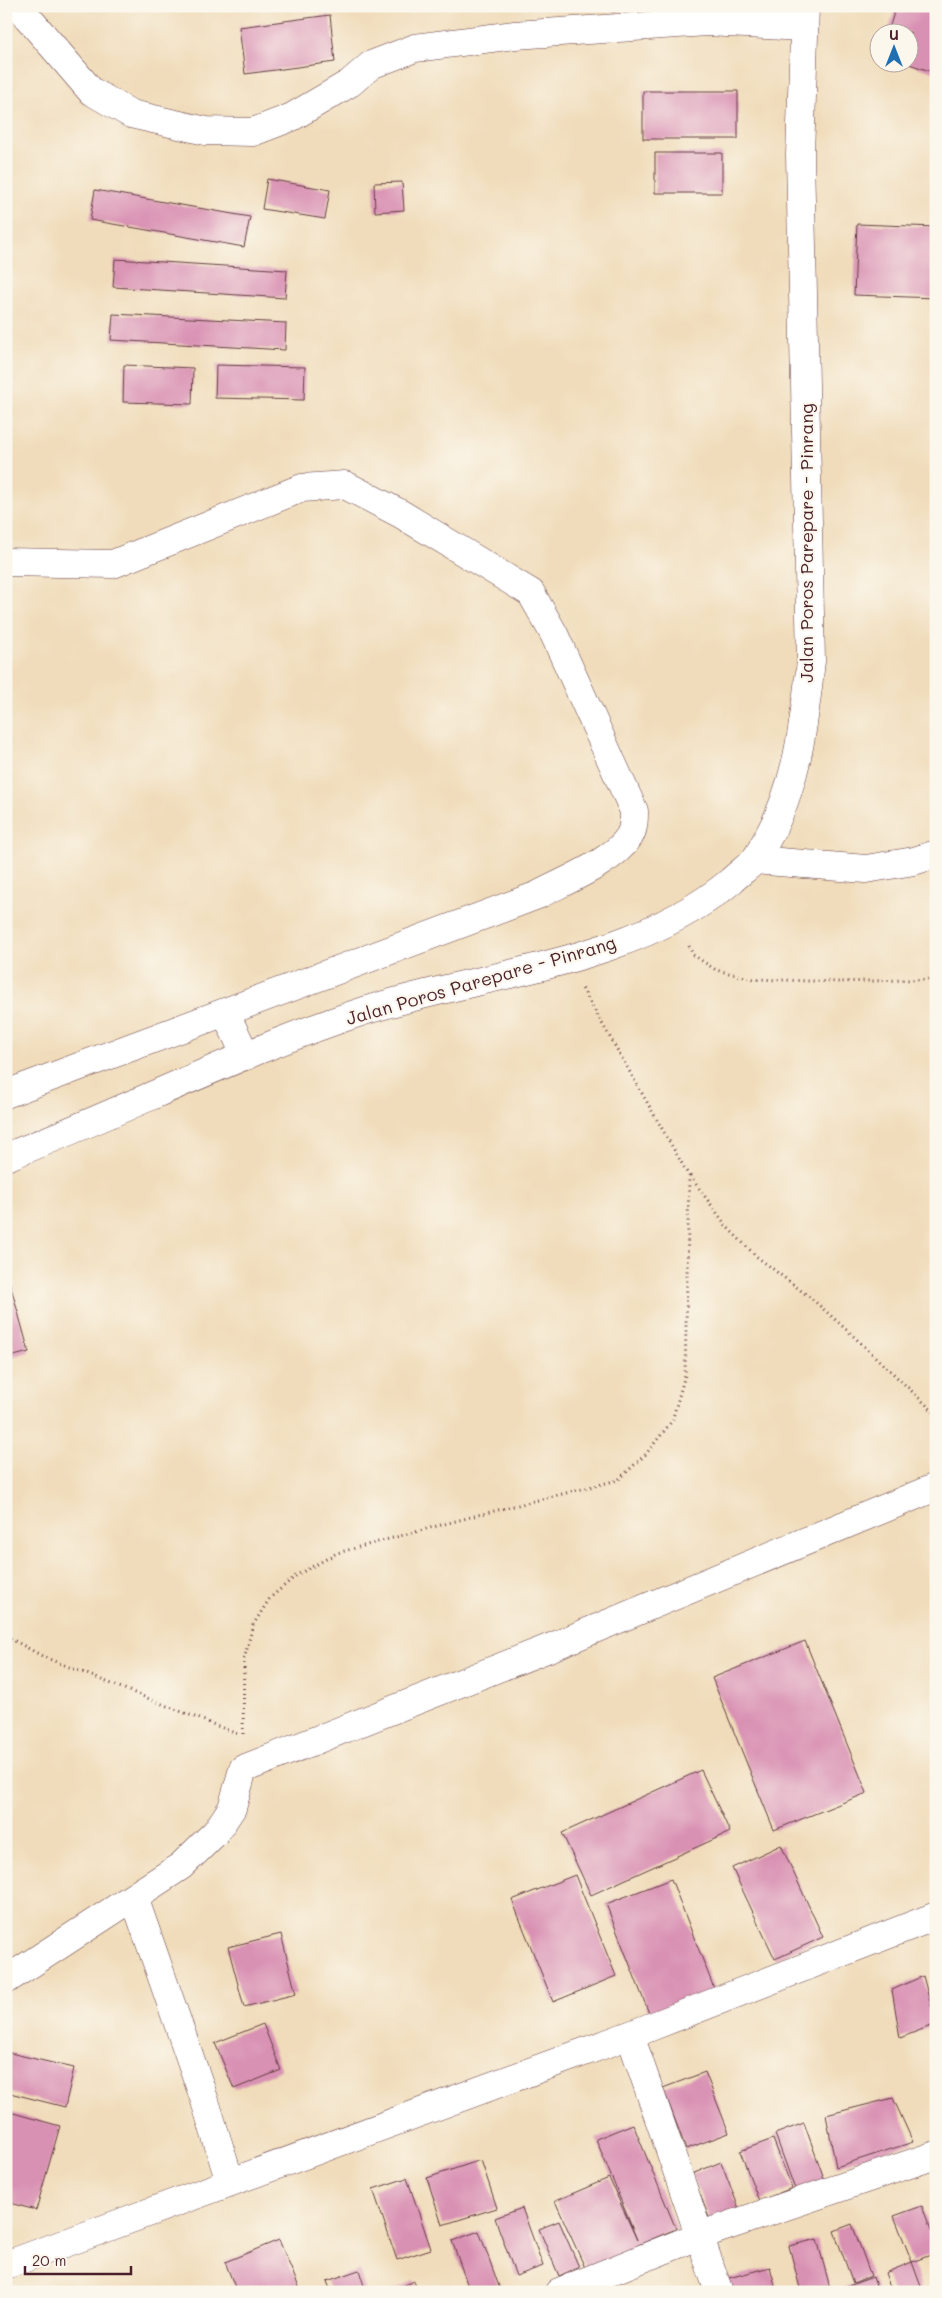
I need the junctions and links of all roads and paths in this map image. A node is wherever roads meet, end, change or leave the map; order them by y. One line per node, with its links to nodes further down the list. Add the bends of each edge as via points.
1 (18, 6): 2 (main road, via 92,91 131,114 215,131 252,132 292,117 350,83 371,65 415,48 515,35)
2 (804, 16): 5 (main road, Jalan Poros Parepare - Pinrang, via 800,155 811,661 803,732 790,785 773,828)
3 (6, 562): 9 (main road, via 113,564 302,488 345,485 401,514 531,593 554,634 634,811 629,837 611,855 538,895)
4 (936, 854): 5 (main road, via 866,870)
5 (755, 860): 6 (main road, Jalan Poros Parepare - Pinrang, via 717,892)
6 (676, 918): 7 (main road, Jalan Poros Parepare - Pinrang); 8 (path, via 693,955 716,970 754,979 839,982)
7 (565, 960): 10 (main road, Jalan Poros Parepare - Pinrang, via 367,1010); 13 (path)
8 (936, 979)
9 (226, 1012): 10 (main road); 11 (main road)
10 (246, 1056): 12 (main road, Jalan Poros Parepare - Pinrang, via 79,1129)
11 (6, 1094)
12 (6, 1157)
13 (689, 1176): 14 (path, via 728,1228 756,1256 812,1299); 16 (path, via 685,1375 672,1421 646,1454 618,1480 337,1553 297,1575 270,1598 253,1625 244,1660 243,1736 44,1657)
14 (936, 1414)
15 (936, 1487): 17 (main road, via 554,1646 242,1769 232,1808 216,1832 181,1866)
16 (6, 1636)
17 (134, 1897): 19 (main road); 22 (main road, via 206,2101)
18 (936, 1916): 20 (main road)
19 (6, 1980)
20 (630, 2035): 22 (main road); 23 (main road)
21 (936, 2155): 23 (main road)
22 (230, 2182): 24 (main road)
23 (701, 2235): 25 (main road); 26 (main road)
24 (6, 2265)
25 (559, 2292)
26 (720, 2292)

